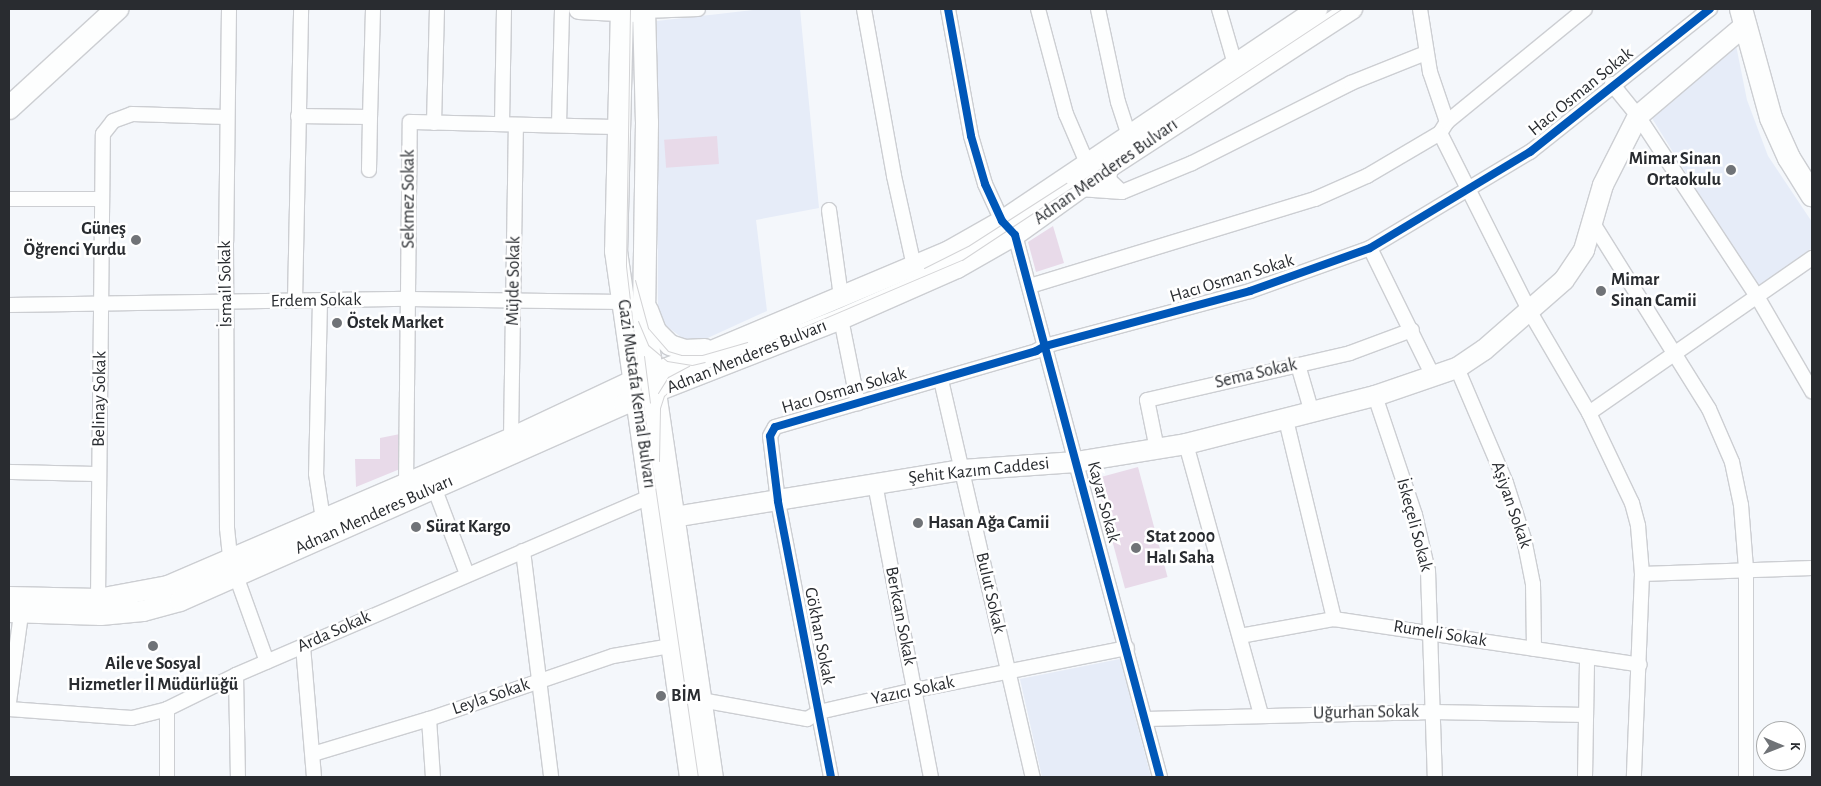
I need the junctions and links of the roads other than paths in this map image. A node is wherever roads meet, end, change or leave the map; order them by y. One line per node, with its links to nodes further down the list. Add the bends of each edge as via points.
1 (229, 9): 28 (street, İsmail Sokak)
2 (301, 9): 26 (street)
3 (373, 9): 29 (street)
4 (437, 9): 30 (street)
5 (504, 9): 31 (street, Müjde Sokak)
6 (562, 9): 32 (street)
7 (579, 9): 19 (main road)
8 (698, 9): 19 (street)
9 (864, 9): 50 (street)
10 (948, 9): 47 (street, Kayar Sokak, via 971,136 985,184)
11 (1038, 9): 36 (street, via 1066,114)
12 (1098, 9): 35 (street, via 1118,102)
13 (1219, 9): 23 (street)
14 (1317, 9): 23 (main road, Adnan Menderes Bulvarı)
15 (1352, 9): 37 (main road, Adnan Menderes Bulvarı)
16 (1420, 9): 22 (street)
17 (1585, 9): 34 (street)
18 (1710, 9): 24 (street, Hacı Osman Sokak)
19 (633, 10): 33 (main road, Gazi Mustafa Kemal Bulvarı); 51 (main road, Gazi Mustafa Kemal Bulvarı, via 647,123)
20 (108, 12): 25 (main road)
21 (1742, 17): 27 (main road); 42 (main road, via 1771,118 1789,158)
22 (1426, 53): 34 (street); 40 (street, via 1351,83 1192,163)
23 (1235, 64): 35 (main road, Adnan Menderes Bulvarı)
24 (1612, 84): 27 (street); 41 (street, Hacı Osman Sokak, via 1530,152)
25 (11, 107)
26 (298, 116): 29 (street); 56 (street)
27 (1638, 116): 46 (main road, Şehit Kazım Caddesi, via 1603,185); 54 (street)
28 (226, 117): 44 (street, Belinay Sokak, via 132,114 113,121 103,134); 58 (street, İsmail Sokak)
29 (370, 117): 38 (street)
30 (434, 123): 31 (street, Sekmez Sokak); 55 (street, Sekmez Sokak, via 410,122)
31 (509, 125): 32 (street, Sekmez Sokak); 59 (street, Müjde Sokak)
32 (559, 125): 33 (street, Sekmez Sokak)
33 (618, 126): 60 (main road, Gazi Mustafa Kemal Bulvarı, via 615,242)
34 (1444, 128): 41 (street); 52 (street, via 1367,176 1315,199)
35 (1129, 135): 36 (main road, Adnan Menderes Bulvarı)
36 (1087, 163): 47 (main road, Adnan Menderes Bulvarı)
37 (1111, 166): 39 (main road, Adnan Menderes Bulvarı); 40 (street, via 1109,180)
38 (369, 170)
39 (1079, 189): 40 (street); 47 (main road, Adnan Menderes Bulvarı)
40 (1122, 192)
41 (1468, 192): 48 (street, Hacı Osman Sokak); 63 (street)
42 (1812, 195)
43 (9, 198): 44 (street)
44 (101, 200): 61 (street, Belinay Sokak)
45 (829, 210): 53 (street)
46 (1594, 225): 63 (main road, Şehit Kazım Caddesi, via 1584,250 1564,280); 68 (street)
47 (1008, 228): 50 (main road, Adnan Menderes Bulvarı); 52 (street, Kayar Sokak); 64 (main road, Adnan Menderes Bulvarı, via 957,268)
48 (1370, 248): 65 (street); 67 (street, Hacı Osman Sokak, via 1250,291)
49 (1812, 258): 54 (street)
50 (914, 266): 53 (main road, Adnan Menderes Bulvarı)
51 (642, 279): 66 (main road, via 652,324 670,345 690,350); 73 (main road, Gazi Mustafa Kemal Bulvarı)
52 (1030, 286): 67 (street, Kayar Sokak)
53 (841, 297): 66 (main road, Adnan Menderes Bulvarı)
54 (1758, 298): 68 (street); 74 (street)
55 (409, 299): 57 (street, Erdem Sokak); 59 (street, Erdem Sokak); 88 (street, Sekmez Sokak)
56 (295, 301): 57 (street, Erdem Sokak); 58 (street, Erdem Sokak)
57 (320, 301): 93 (street, via 316,474)
58 (227, 302): 61 (street, Erdem Sokak); 95 (street, İsmail Sokak, via 226,510)
59 (514, 302): 60 (street, Erdem Sokak); 80 (street, Müjde Sokak)
60 (623, 302): 73 (main road, Gazi Mustafa Kemal Bulvarı)
61 (101, 304): 62 (street, Erdem Sokak); 86 (street, Belinay Sokak)
62 (9, 305)
63 (1530, 312): 70 (main road, Şehit Kazım Caddesi); 78 (street)
64 (841, 319): 73 (main road, Adnan Menderes Bulvarı); 76 (street)
65 (1412, 330): 69 (street, Sema Sokak, via 1350,353); 71 (street)
66 (734, 342): 73 (main road, Adnan Menderes Bulvarı)
67 (1045, 346): 72 (street, Hacı Osman Sokak); 83 (street, Kayar Sokak)
68 (1677, 353): 78 (street); 96 (street, via 1719,427 1732,462 1741,505)
69 (1298, 365): 77 (street); 82 (street, Sema Sokak, via 1147,400)
70 (1457, 368): 71 (main road, Şehit Kazım Caddesi); 109 (street, Aşiyan Sokak, via 1506,483 1524,539 1533,584)
71 (1433, 376): 75 (main road, Şehit Kazım Caddesi)
72 (941, 380): 76 (street, Hacı Osman Sokak); 84 (street, Bulut Sokak)
73 (644, 387): 80 (main road, Adnan Menderes Bulvarı); 87 (main road, Adnan Menderes Bulvarı); 90 (main road, Gazi Mustafa Kemal Bulvarı)
74 (1812, 391)
75 (1375, 396): 77 (main road, Şehit Kazım Caddesi); 104 (street, İskeçeli Sokak, via 1424,552 1430,584)
76 (858, 403): 91 (street, Hacı Osman Sokak, via 771,430)
77 (1312, 413): 79 (main road, Şehit Kazım Caddesi)
78 (1589, 413): 99 (street, via 1632,503 1638,526)
79 (1286, 420): 81 (main road, Şehit Kazım Caddesi); 103 (street)
80 (511, 438): 87 (main road, Adnan Menderes Bulvarı)
81 (1186, 444): 82 (main road, Şehit Kazım Caddesi); 105 (street)
82 (1157, 449): 83 (main road, Şehit Kazım Caddesi)
83 (1076, 462): 84 (main road, Şehit Kazım Caddesi); 108 (street, Kayar Sokak)
84 (962, 470): 89 (main road, Şehit Kazım Caddesi); 113 (street, Bulut Sokak)
85 (9, 472): 86 (street)
86 (99, 474): 101 (street, Belinay Sokak)
87 (432, 481): 88 (main road, Adnan Menderes Bulvarı); 95 (main road, Adnan Menderes Bulvarı); 98 (street)
88 (406, 484): 93 (main road, Adnan Menderes Bulvarı)
89 (875, 484): 91 (main road, Şehit Kazım Caddesi); 116 (street, Berkcan Sokak)
90 (660, 493): 92 (main road, Gazi Mustafa Kemal Bulvarı); 94 (street, Arda Sokak); 107 (main road, Gazi Mustafa Kemal Bulvarı)
91 (778, 501): 92 (main road, Şehit Kazım Caddesi); 121 (street, Gökhan Sokak)
92 (674, 517): 117 (main road, Gazi Mustafa Kemal Bulvarı)
93 (323, 519): 95 (main road, Adnan Menderes Bulvarı)
94 (523, 550): 98 (street, Arda Sokak); 115 (street)
95 (233, 567): 101 (main road, Adnan Menderes Bulvarı, via 152,590); 102 (main road, Adnan Menderes Bulvarı, via 188,598 142,610 81,616); 111 (street, İsmail Sokak)
96 (1746, 568): 97 (street); 99 (street); 142 (street)
97 (1812, 568)
98 (467, 574): 106 (street, Arda Sokak)
99 (1642, 574): 112 (street)
100 (9, 597): 101 (main road, Adnan Menderes Bulvarı)
101 (98, 599)
102 (15, 613): 118 (street)
103 (1334, 619): 104 (street, Rumeli Sokak); 105 (street, Rumeli Sokak)
104 (1432, 633): 109 (street, Rumeli Sokak); 122 (street, İskeçeli Sokak)
105 (1240, 636): 123 (street)
106 (303, 646): 111 (street, Arda Sokak); 127 (street)
107 (671, 646): 115 (street, Leyla Sokak, via 613,656); 133 (main road, Gazi Mustafa Kemal Bulvarı)
108 (1126, 648): 113 (street, Yazıcı Sokak); 126 (street, Kayar Sokak)
109 (1534, 649): 110 (street, Rumeli Sokak)
110 (1588, 657): 112 (street, Rumeli Sokak); 124 (street)
111 (266, 662): 114 (street, Arda Sokak)
112 (1640, 665): 141 (street)
113 (1008, 672): 116 (street, Yazıcı Sokak); 137 (street, Bulut Sokak)
114 (236, 675): 120 (street, Arda Sokak); 129 (street)
115 (539, 680): 125 (street, Leyla Sokak); 132 (street)
116 (915, 690): 121 (street, Yazıcı Sokak); 136 (street, Berkcan Sokak)
117 (701, 700): 121 (street, Yazıcı Sokak, via 807,719); 134 (main road, Gazi Mustafa Kemal Bulvarı)
118 (9, 702)
119 (9, 709): 120 (street, Arda Sokak, via 132,718)
120 (167, 709): 128 (street)
121 (818, 712): 135 (street, Gökhan Sokak)
122 (1434, 712): 123 (street, Uğurhan Sokak); 124 (street, Uğurhan Sokak); 139 (street, İskeçeli Sokak)
123 (1261, 714): 126 (street, Uğurhan Sokak)
124 (1586, 715): 140 (street)
125 (429, 719): 127 (street, Leyla Sokak); 131 (street)
126 (1146, 720): 138 (street, Kayar Sokak)
127 (313, 754): 130 (street)
128 (167, 777)
129 (238, 777)
130 (314, 777)
131 (434, 777)
132 (551, 777)
133 (690, 777)
134 (712, 777)
135 (831, 777)
136 (931, 777)
137 (1033, 777)
138 (1160, 777)
139 (1435, 777)
140 (1585, 777)
141 (1634, 777)
142 (1746, 777)

